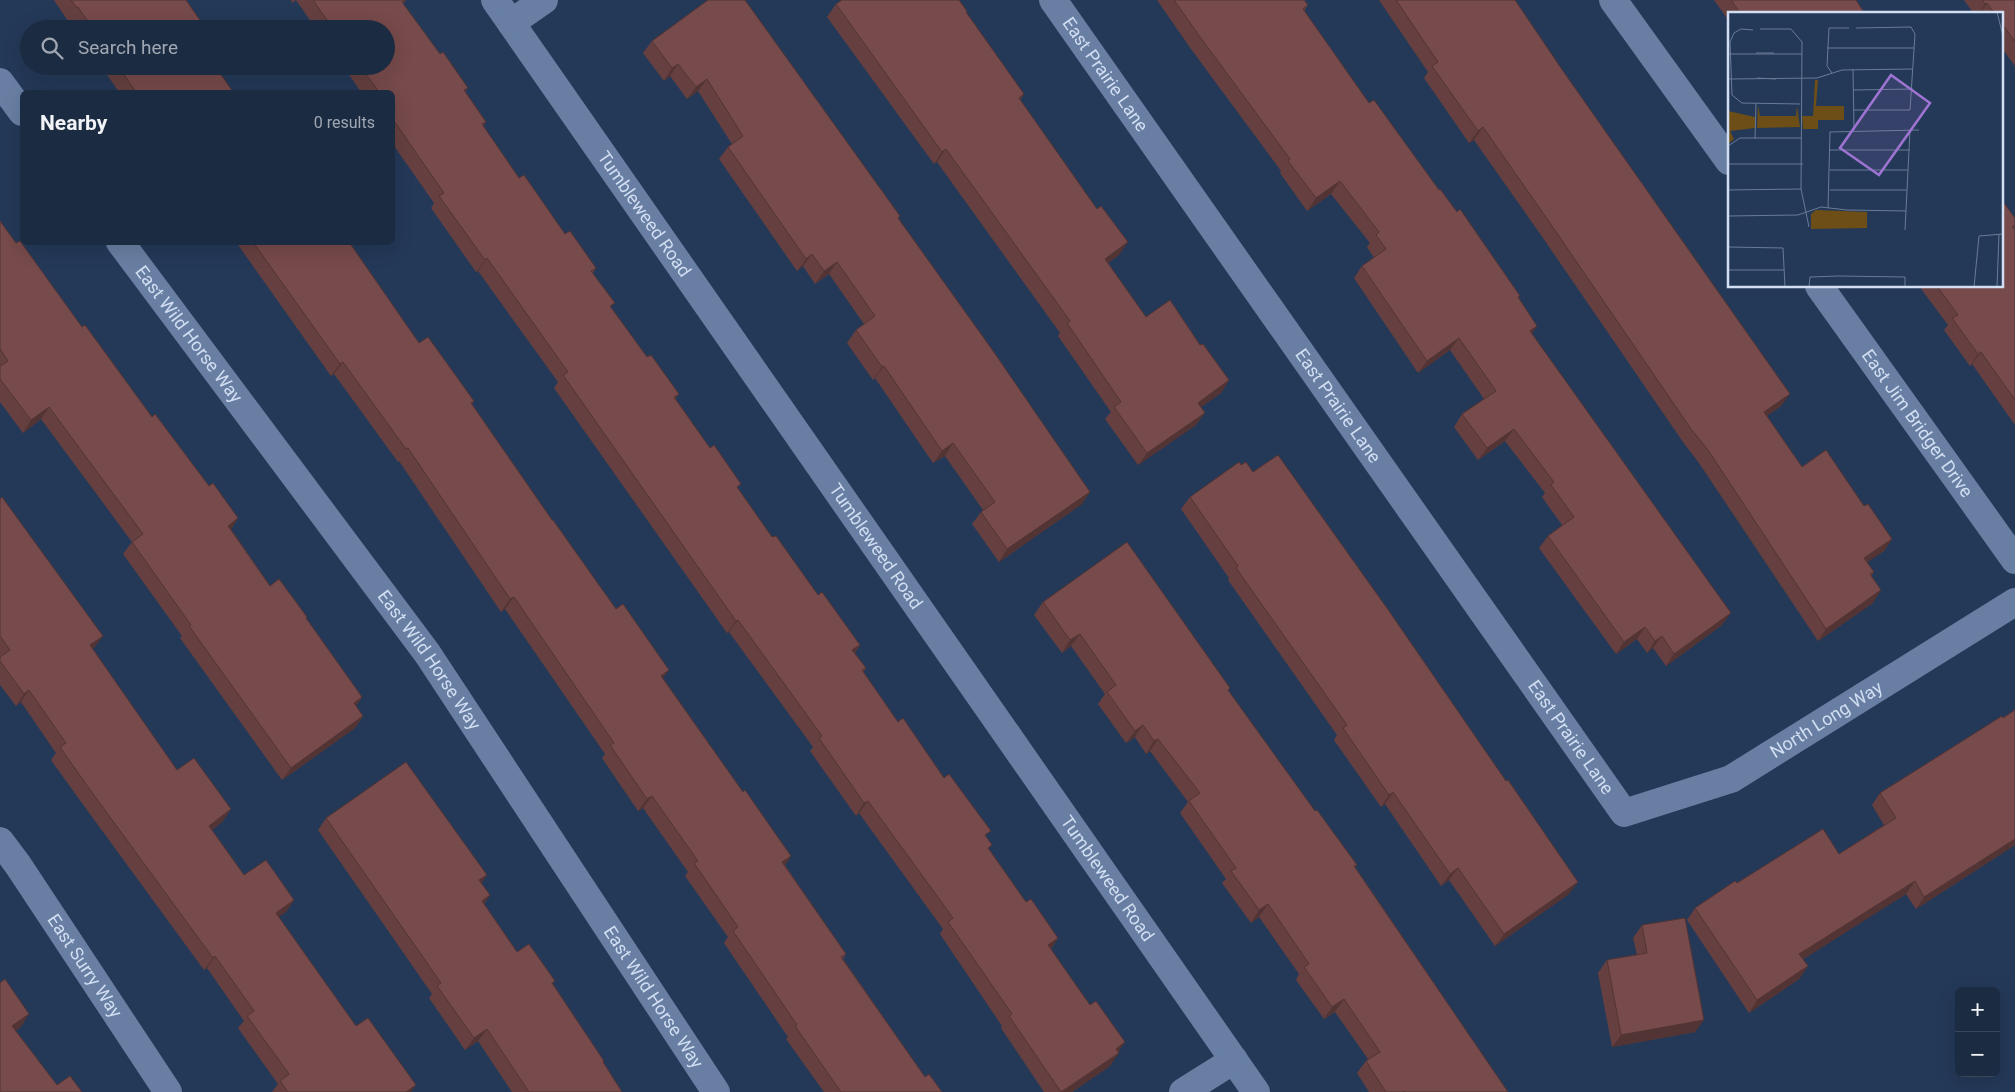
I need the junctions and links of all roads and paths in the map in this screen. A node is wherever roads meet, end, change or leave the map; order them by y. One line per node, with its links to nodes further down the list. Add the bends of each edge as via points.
1 (496, 0): 5 (street, Tumbleweed Road)
2 (544, 0): 5 (street)
3 (1053, 0): 13 (street, East Prairie Lane)
4 (1613, 0): 8 (street)
5 (511, 23): 15 (street, Tumbleweed Road)
6 (0, 82): 7 (street)
7 (20, 109)
8 (1728, 160)
9 (122, 245): 17 (street, East Wild Horse Way, via 427,653)
10 (1820, 288): 11 (street, East Jim Bridger Drive)
11 (2015, 560)
12 (2015, 602): 13 (street, North Long Way, via 1731,779)
13 (1624, 812)
14 (0, 841): 16 (street, East Surry Way)
15 (1234, 1060): 18 (street); 19 (street, Tumbleweed Road)
16 (168, 1092)
17 (716, 1092)
18 (1183, 1092)
19 (1256, 1092)

